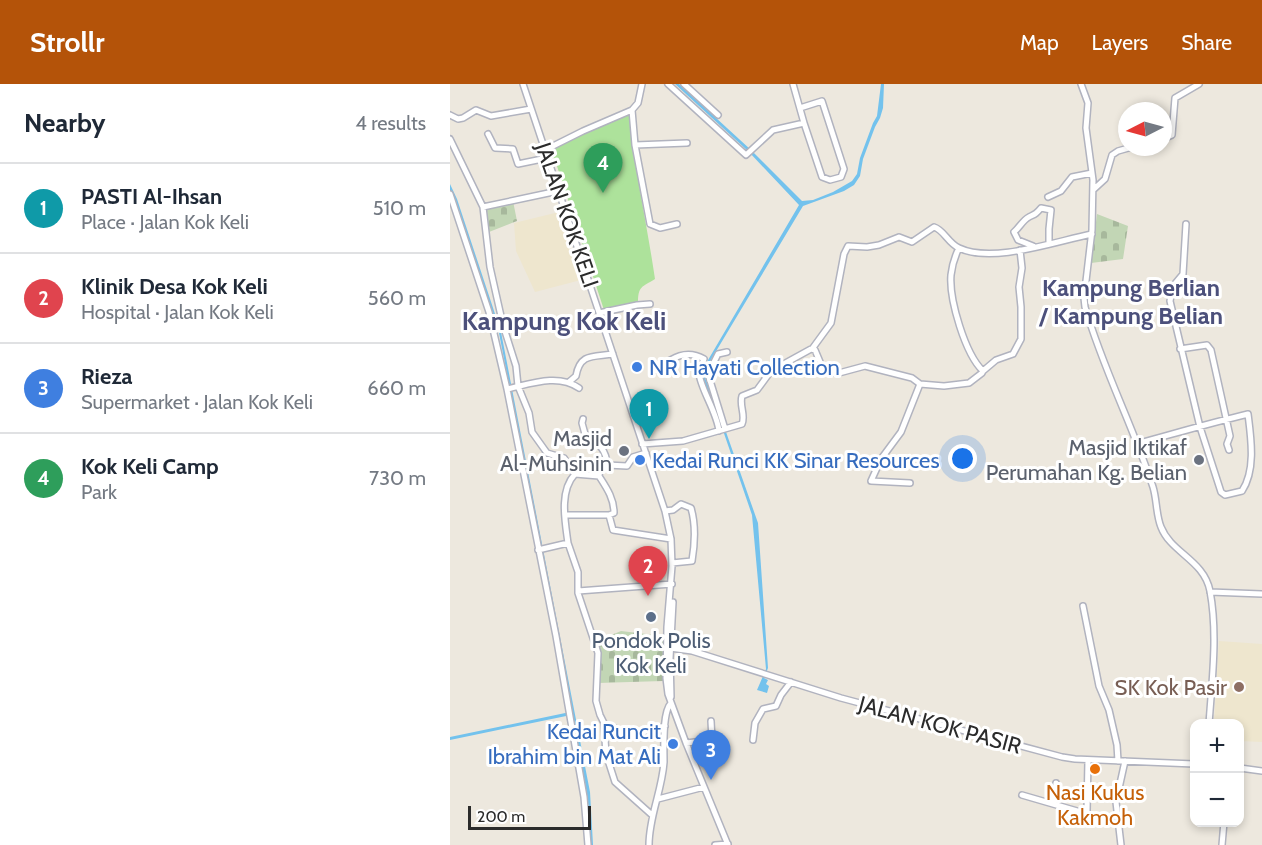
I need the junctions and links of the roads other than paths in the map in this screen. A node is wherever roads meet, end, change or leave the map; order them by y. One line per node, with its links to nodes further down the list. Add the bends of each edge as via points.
1 (523, 84): 9 (street, JALAN KOK KELI)
2 (642, 84): 10 (street, via 637,106)
3 (668, 84): 13 (street, via 746,155 773,130)
4 (684, 84): 12 (street)
5 (793, 84): 8 (street)
6 (1082, 84): 22 (street, via 1088,103 1086,128)
7 (1199, 84): 15 (street, via 1175,98)
8 (800, 108): 13 (street); 13 (street, via 822,101 844,169 841,177 822,177)
9 (531, 109): 11 (street, via 491,116 476,110 459,119); 19 (street, JALAN KOK KELI)
10 (632, 110): 18 (street); 19 (street)
11 (450, 115)
12 (718, 116)
13 (804, 123)
14 (488, 134): 21 (street, via 495,148 514,150 518,164)
15 (1172, 135)
16 (450, 139): 27 (street)
17 (687, 143): 18 (street)
18 (635, 145): 28 (street, via 650,224 660,228)
19 (545, 150): 21 (street, JALAN KOK KELI)
20 (1118, 151): 23 (street, via 1112,155 1105,179)
21 (547, 158): 24 (street, JALAN KOK KELI)
22 (1092, 173): 23 (street); 26 (street, via 1072,177)
23 (1093, 190): 30 (street)
24 (558, 191): 27 (street); 36 (street, JALAN KOK KELI)
25 (450, 194): 45 (street)
26 (1048, 197)
27 (483, 207): 45 (street, via 492,273 516,366)
28 (677, 224)
29 (1186, 224): 38 (street, via 1183,274 1173,286 1170,300)
30 (1092, 234): 31 (street); 52 (street, via 1085,307)
31 (1049, 243): 32 (street); 32 (street, via 1051,210 1041,208 1014,233 1021,242)
32 (1035, 246): 34 (street)
33 (959, 248): 34 (street, via 983,253); 37 (street, via 936,227 912,242 899,237 873,246 848,246 844,249 831,322); 42 (street, via 951,274 952,292 963,334)
34 (1020, 250): 42 (street, via 1021,339 1013,354)
35 (650, 304): 36 (street)
36 (600, 313): 40 (street, JALAN KOK KELI)
37 (812, 349): 44 (street, via 823,369 832,373 865,366 912,378); 50 (street, via 771,371 757,390 742,396 743,423)
38 (1180, 349): 48 (street, via 1207,345 1211,350); 49 (street)
39 (727, 352): 50 (street, via 718,354 708,374 723,415)
40 (613, 354): 43 (street, via 582,361); 51 (street, JALAN KOK KELI)
41 (655, 370): 50 (street, via 675,356 696,355 704,359 700,377)
42 (983, 370): 44 (street, via 960,386)
43 (569, 382): 45 (street, via 546,381); 46 (street)
44 (920, 384): 58 (street, via 901,432 880,459 871,481)
45 (512, 388): 56 (street, via 529,413 532,432 540,446 550,455 567,460); 64 (street)
46 (579, 388)
47 (583, 419): 55 (street, via 585,434 604,451)
48 (1226, 419): 49 (street); 49 (street, via 1248,414 1250,471 1239,492 1221,492); 53 (street)
49 (1200, 427): 52 (street)
50 (722, 430): 51 (street, via 679,442)
51 (642, 444): 54 (street, JALAN KOK KELI)
52 (1136, 444): 68 (street, via 1153,488 1161,527 1197,566)
53 (1229, 450)
54 (646, 453): 55 (street, via 633,457 627,466); 59 (street, JALAN KOK KELI)
55 (607, 465): 57 (street, via 601,468)
56 (575, 474): 57 (street); 60 (street, via 566,489)
57 (599, 476): 61 (street, via 614,504 614,513)
58 (910, 483)
59 (665, 511): 62 (street, JALAN KOK KELI); 65 (street, via 681,504 691,508 693,517 692,561)
60 (565, 515): 61 (street); 63 (street)
61 (609, 515): 62 (street, via 613,530)
62 (671, 539): 65 (street, JALAN KOK KELI)
63 (568, 543): 64 (street); 67 (street, via 578,572)
64 (541, 549): 98 (street, via 587,815)
65 (672, 563): 66 (street, JALAN KOK KELI)
66 (672, 586): 67 (street); 71 (street, JALAN KOK KELI); 72 (street, JALAN KOK KELI)
67 (578, 591): 80 (street, via 598,658 596,701)
68 (1210, 592): 69 (street); 78 (street, via 1215,651)
69 (1262, 594)
70 (1083, 606): 85 (street, via 1099,686 1110,710)
71 (667, 627): 73 (street); 75 (street, JALAN KOK KELI)
72 (670, 634): 73 (street, JALAN KOK KELI); 74 (street)
73 (670, 645): 74 (street, JALAN KOK PASIR); 75 (street, JALAN KOK KELI)
74 (683, 648): 75 (street); 76 (street, JALAN KOK PASIR)
75 (668, 660): 77 (street, JALAN KOK KELI)
76 (791, 682): 82 (street, via 776,706 763,709 755,723); 84 (street, JALAN KOK PASIR, via 1011,744)
77 (671, 700): 81 (street); 83 (street, JALAN KOK KELI)
78 (1209, 719)
79 (711, 721): 83 (street, via 712,740)
80 (603, 722): 81 (street, via 633,732); 95 (street, via 605,748 615,782)
81 (665, 726): 93 (street)
82 (753, 740)
83 (686, 743): 91 (street, JALAN KOK KELI)
84 (1088, 760): 85 (street, JALAN KOK PASIR); 94 (street, via 1087,811)
85 (1118, 761): 86 (street, JALAN KOK PASIR)
86 (1125, 761): 87 (street, JALAN KOK PASIR); 101 (street, via 1116,802)
87 (1190, 764)
88 (1244, 769): 89 (street)
89 (1262, 771)
90 (1056, 783): 94 (street)
91 (704, 787): 93 (street); 97 (street, JALAN KOK KELI)
92 (1022, 795): 94 (street)
93 (658, 799): 95 (street)
94 (1054, 804)
95 (652, 815): 99 (street)
96 (1224, 827): 102 (street)
97 (728, 844): 100 (street)
98 (588, 845)
99 (649, 845)
100 (716, 845)
101 (1121, 845)
102 (1222, 845)

